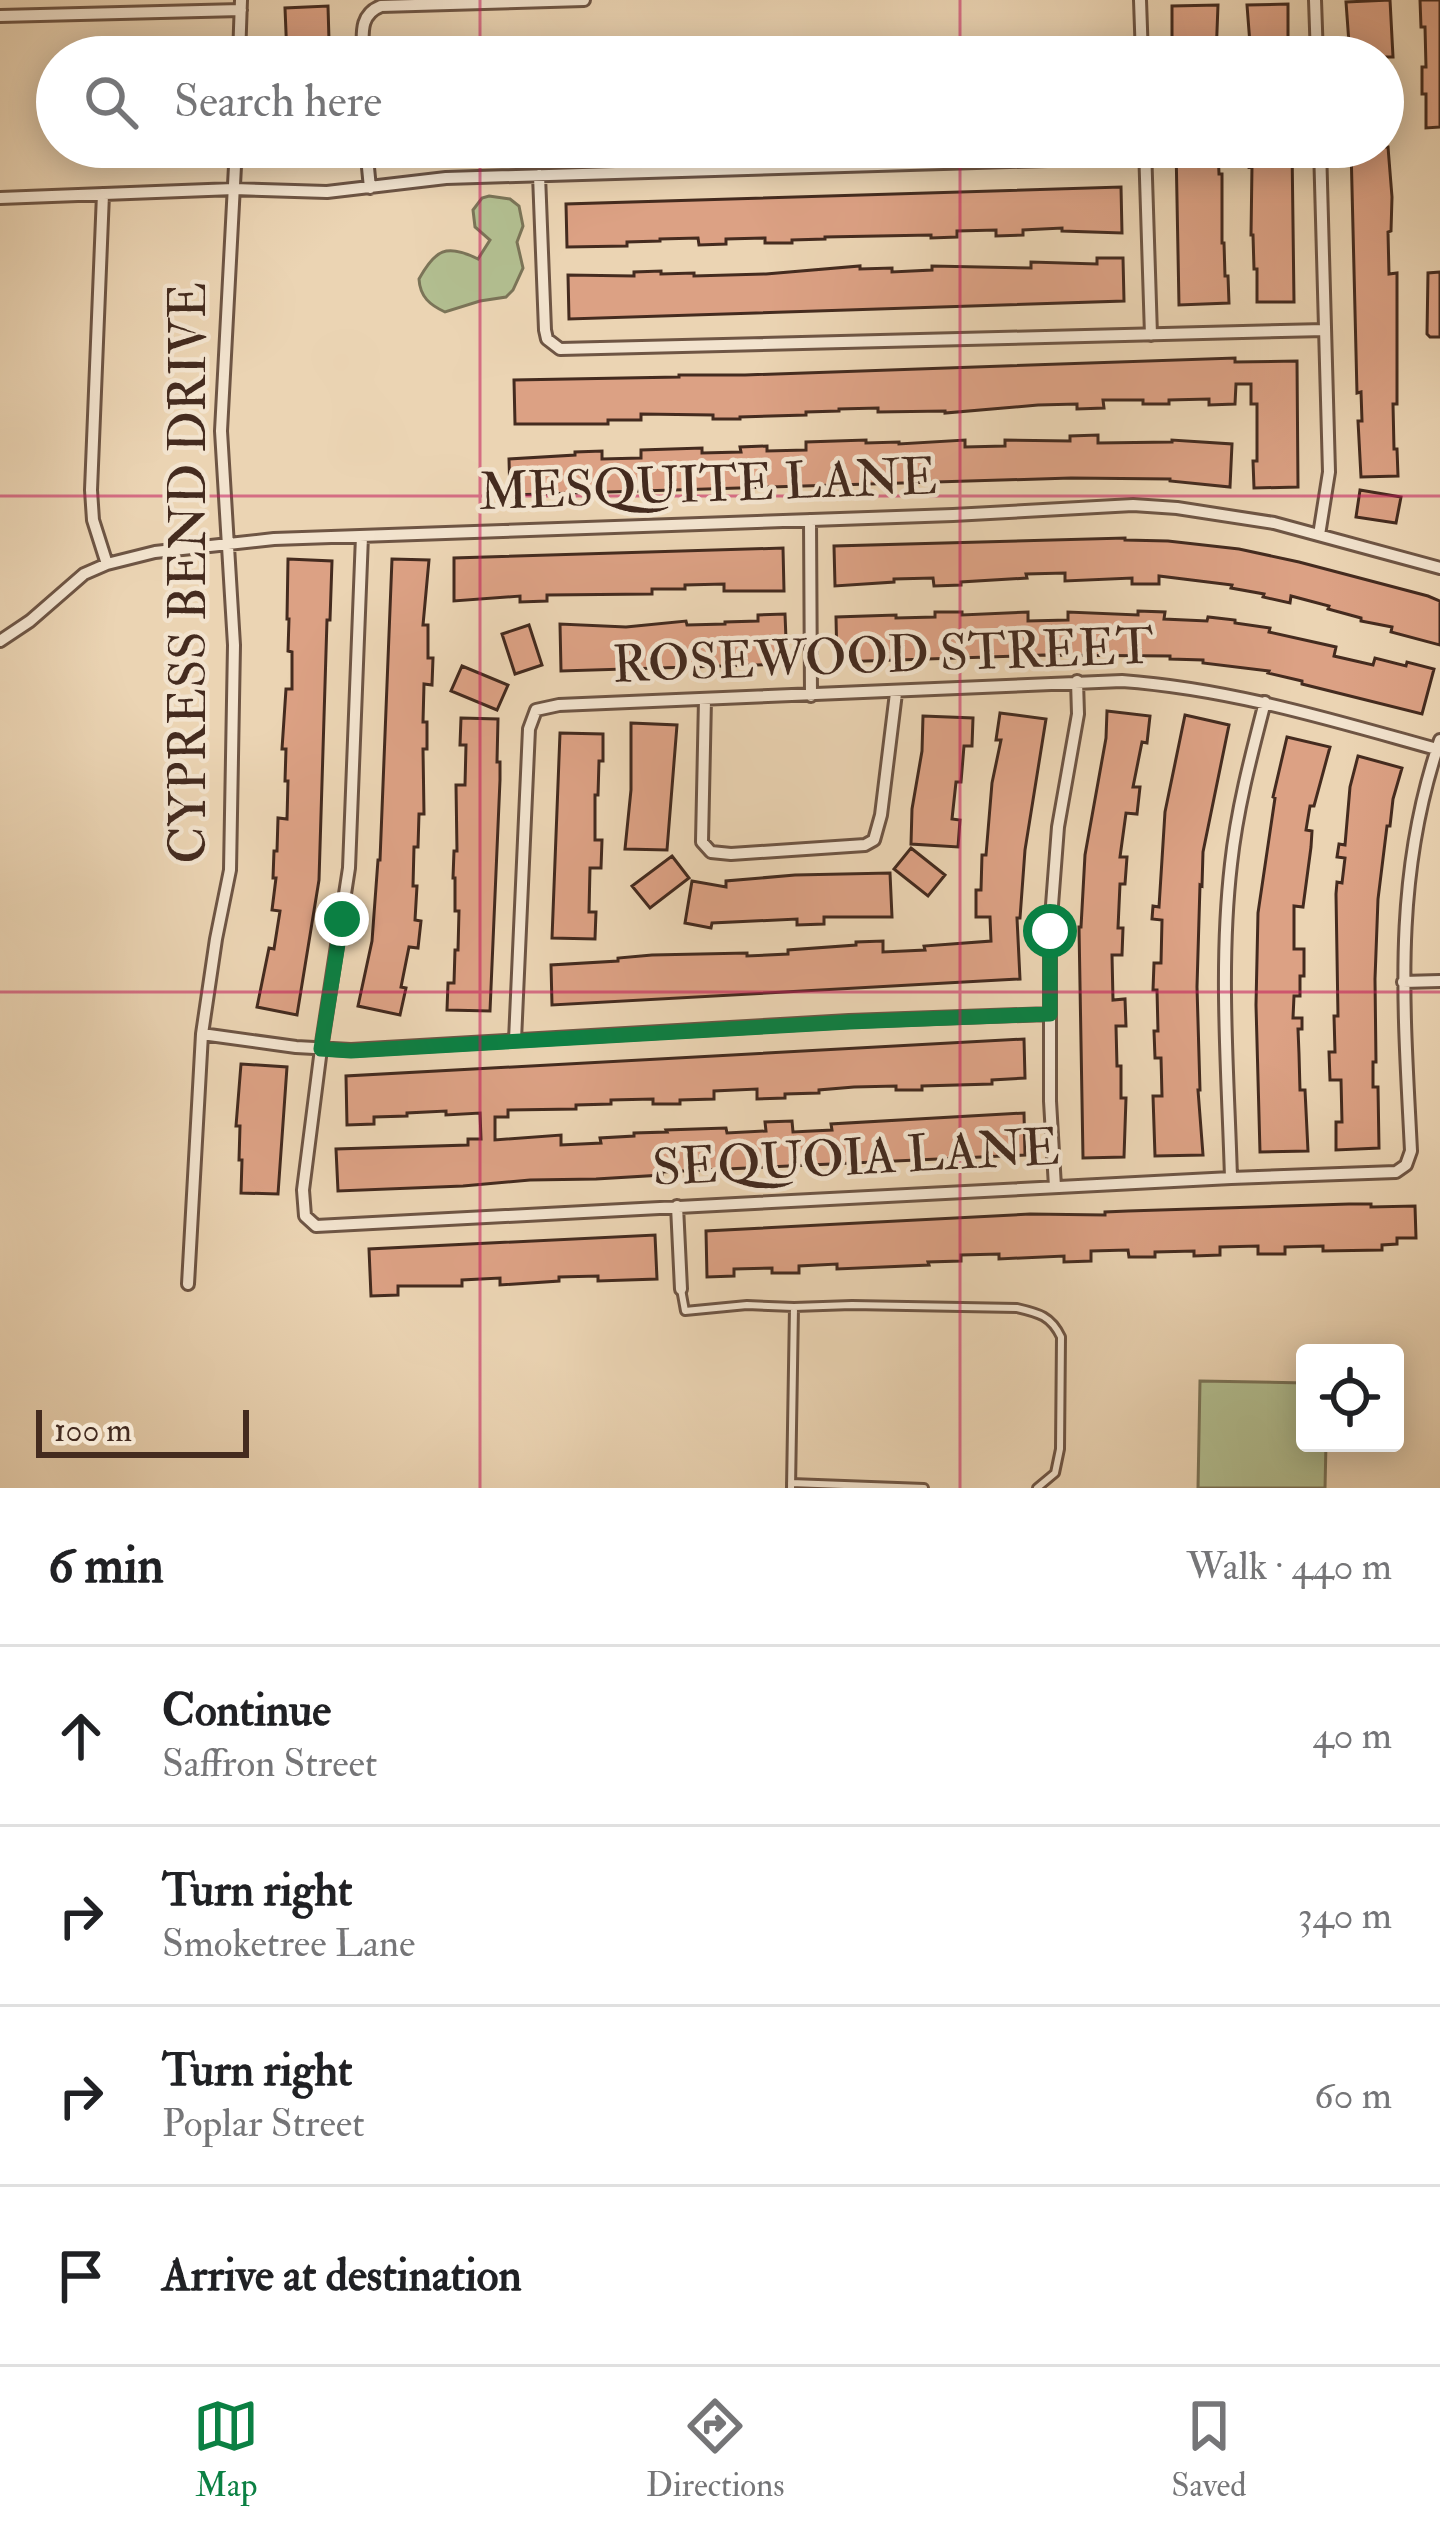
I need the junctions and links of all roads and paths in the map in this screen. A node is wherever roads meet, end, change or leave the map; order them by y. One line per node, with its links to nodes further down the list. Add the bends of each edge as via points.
1 (584, 0): 7 (street, via 381,6 369,12)
2 (1140, 0): 8 (street)
3 (1315, 0): 9 (street)
4 (241, 5): 5 (street); 6 (street)
5 (0, 16)
6 (240, 36)
7 (363, 36)
8 (1141, 36)
9 (1316, 36)
10 (235, 168): 17 (street, CYPRESS BEND DRIVE)
11 (368, 168): 16 (street)
12 (723, 168): 15 (street)
13 (1146, 168): 21 (street)
14 (1321, 168): 20 (street)
15 (539, 175): 16 (street); 21 (street, via 545,330 553,345)
16 (370, 188): 17 (street)
17 (234, 189): 18 (street); 25 (street, CYPRESS BEND DRIVE, via 221,431)
18 (103, 194): 19 (street); 26 (street, via 91,490)
19 (0, 198)
20 (1325, 330): 21 (street); 23 (street, via 1329,472)
21 (1151, 335)
22 (810, 520): 23 (street, MESQUITE LANE, via 1132,505); 24 (street, MESQUITE LANE); 31 (street)
23 (1318, 535): 27 (street, MESQUITE LANE)
24 (362, 536): 25 (street, MESQUITE LANE); 40 (street, via 349,868)
25 (229, 546): 26 (street, MESQUITE LANE); 38 (street, CYPRESS BEND DRIVE, via 230,870)
26 (107, 564): 28 (street, MESQUITE LANE)
27 (1440, 568)
28 (0, 640)
29 (1077, 681): 30 (street, ROSEWOOD STREET); 33 (street, ROSEWOOD STREET, via 1175,685); 37 (street, via 1053,880)
30 (896, 692): 31 (street, ROSEWOOD STREET); 32 (street, via 874,841 731,854 702,842)
31 (811, 696): 32 (street, ROSEWOOD STREET)
32 (705, 699): 39 (street, ROSEWOOD STREET, via 536,710)
33 (1265, 702): 34 (street, ROSEWOOD STREET); 41 (street, via 1230,867)
34 (1439, 746): 36 (street, via 1410,867)
35 (1440, 981): 36 (street)
36 (1403, 982): 41 (street, SEQUOIA LANE, via 1406,1165 1396,1172)
37 (1050, 1014): 39 (street); 42 (street)
38 (202, 1034): 40 (street); 44 (street, CYPRESS BEND DRIVE)
39 (515, 1040): 40 (street)
40 (321, 1049): 43 (street, SEQUOIA LANE, via 303,1190 305,1216 316,1226)
41 (1231, 1178): 42 (street, SEQUOIA LANE)
42 (1055, 1187): 43 (street, SEQUOIA LANE)
43 (676, 1206): 45 (street)
44 (188, 1284)
45 (681, 1289): 46 (lane, via 685,1311)
46 (794, 1307): 47 (lane); 49 (lane, via 1041,1313 1061,1337 1060,1449 1054,1473)
47 (791, 1486): 48 (lane)
48 (924, 1488)
49 (1037, 1488)

